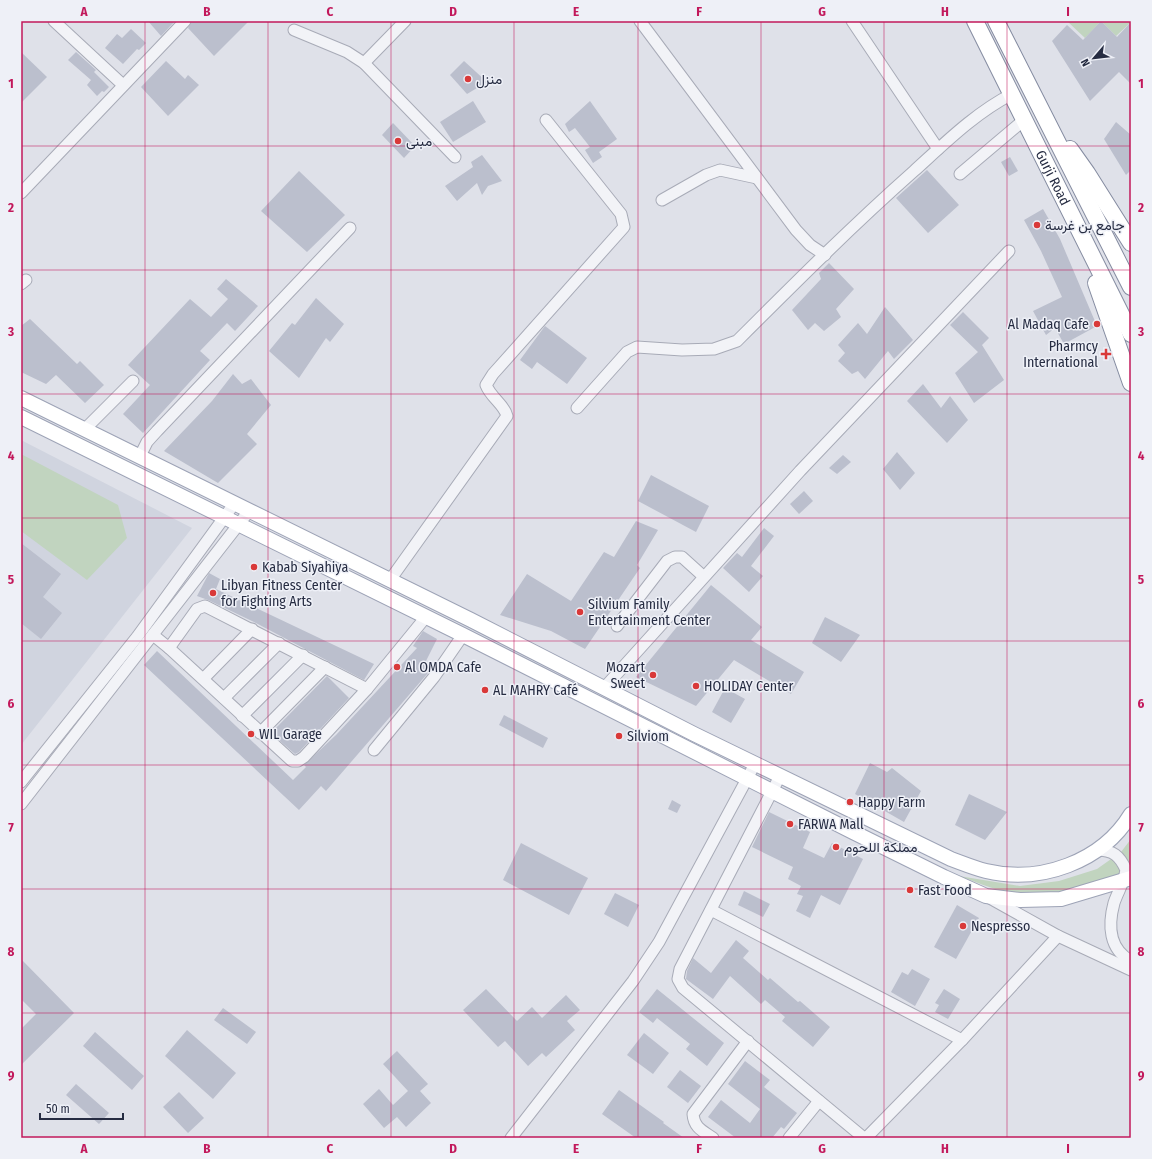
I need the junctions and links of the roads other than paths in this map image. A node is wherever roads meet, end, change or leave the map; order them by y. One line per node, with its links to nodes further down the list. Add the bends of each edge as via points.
1 (54, 21): 10 (street)
2 (185, 21): 10 (street)
3 (405, 21): 9 (street)
4 (640, 21): 18 (street)
5 (852, 21): 15 (street)
6 (975, 21): 11 (highway, Gurji Road)
7 (996, 21): 12 (highway, Gurji Road)
8 (294, 30): 9 (street, via 347,52)
9 (364, 63): 16 (street)
10 (123, 85): 19 (street)
11 (1012, 94): 14 (highway, Gurji Road); 15 (street, via 976,117)
12 (1041, 109): 23 (highway, via 1087,173); 26 (highway, Gurji Road)
13 (546, 120): 40 (street, via 621,214 624,227 493,374 486,385 497,402 506,408 507,416)
14 (1024, 120): 17 (street); 21 (highway, Gurji Road)
15 (938, 149): 25 (street, via 880,200)
16 (455, 157)
17 (960, 174)
18 (757, 178): 20 (street, via 720,170); 25 (street, via 796,230 810,245)
19 (21, 193)
20 (662, 200)
21 (1075, 225): 27 (highway, Gurji Road); 29 (highway)
22 (350, 228): 34 (street, via 156,431)
23 (1131, 243)
24 (1009, 250): 39 (street)
25 (825, 255): 31 (street, via 737,341 714,349 637,347 627,352)
26 (1131, 286)
27 (1131, 334)
28 (133, 381): 33 (street)
29 (1131, 383)
30 (21, 398): 33 (main road)
31 (577, 408)
32 (21, 417): 37 (main road)
33 (85, 429): 34 (main road)
34 (140, 456): 35 (main road)
35 (234, 504): 36 (main road); 37 (street)
36 (250, 511): 38 (street); 40 (main road)
37 (224, 517): 38 (main road); 46 (street)
38 (239, 524): 41 (main road); 44 (street)
39 (703, 576): 42 (street, via 682,557 667,560); 53 (street)
40 (390, 580): 53 (main road)
41 (425, 618): 45 (main road); 54 (street)
42 (617, 626)
43 (252, 629): 47 (street); 49 (street, via 202,606 197,609); 52 (street)
44 (153, 635): 48 (street); 49 (street)
45 (463, 636): 58 (street, via 429,683); 61 (main road)
46 (137, 637): 48 (street); 62 (street)
47 (279, 643): 50 (street); 55 (street)
48 (146, 645): 64 (street)
49 (169, 648): 52 (street)
50 (302, 656): 51 (street); 56 (street)
51 (325, 667): 54 (street); 57 (street)
52 (204, 678): 55 (street)
53 (604, 687): 59 (main road)
54 (366, 689): 57 (street, via 298,761 286,757)
55 (224, 698): 56 (street)
56 (242, 716): 57 (street)
57 (260, 733)
58 (374, 750)
59 (755, 764): 60 (main road); 61 (street)
60 (780, 776): 63 (street); 66 (main road, via 951,859 986,871 1042,874 1064,868)
61 (748, 778): 63 (main road); 76 (street, via 659,942 633,981)
62 (21, 782)
63 (772, 791): 68 (main road); 69 (street)
64 (21, 804)
65 (1131, 814): 66 (main road, via 1123,826)
66 (1097, 850): 67 (street, via 1112,852 1118,856)
67 (1128, 879): 68 (main road, via 1061,899 1020,900); 71 (street, via 1115,901 1112,934 1117,950)
68 (986, 896): 70 (street)
69 (711, 910): 73 (street); 74 (street, via 680,969 678,979 683,988)
70 (1058, 936): 72 (street); 73 (street)
71 (1131, 960)
72 (1131, 970)
73 (962, 1040): 79 (street)
74 (748, 1041): 75 (street); 77 (street, via 693,1114 693,1122 697,1128)
75 (819, 1101): 78 (street); 79 (street)
76 (511, 1138)
77 (714, 1138)
78 (789, 1138)
79 (865, 1138)

